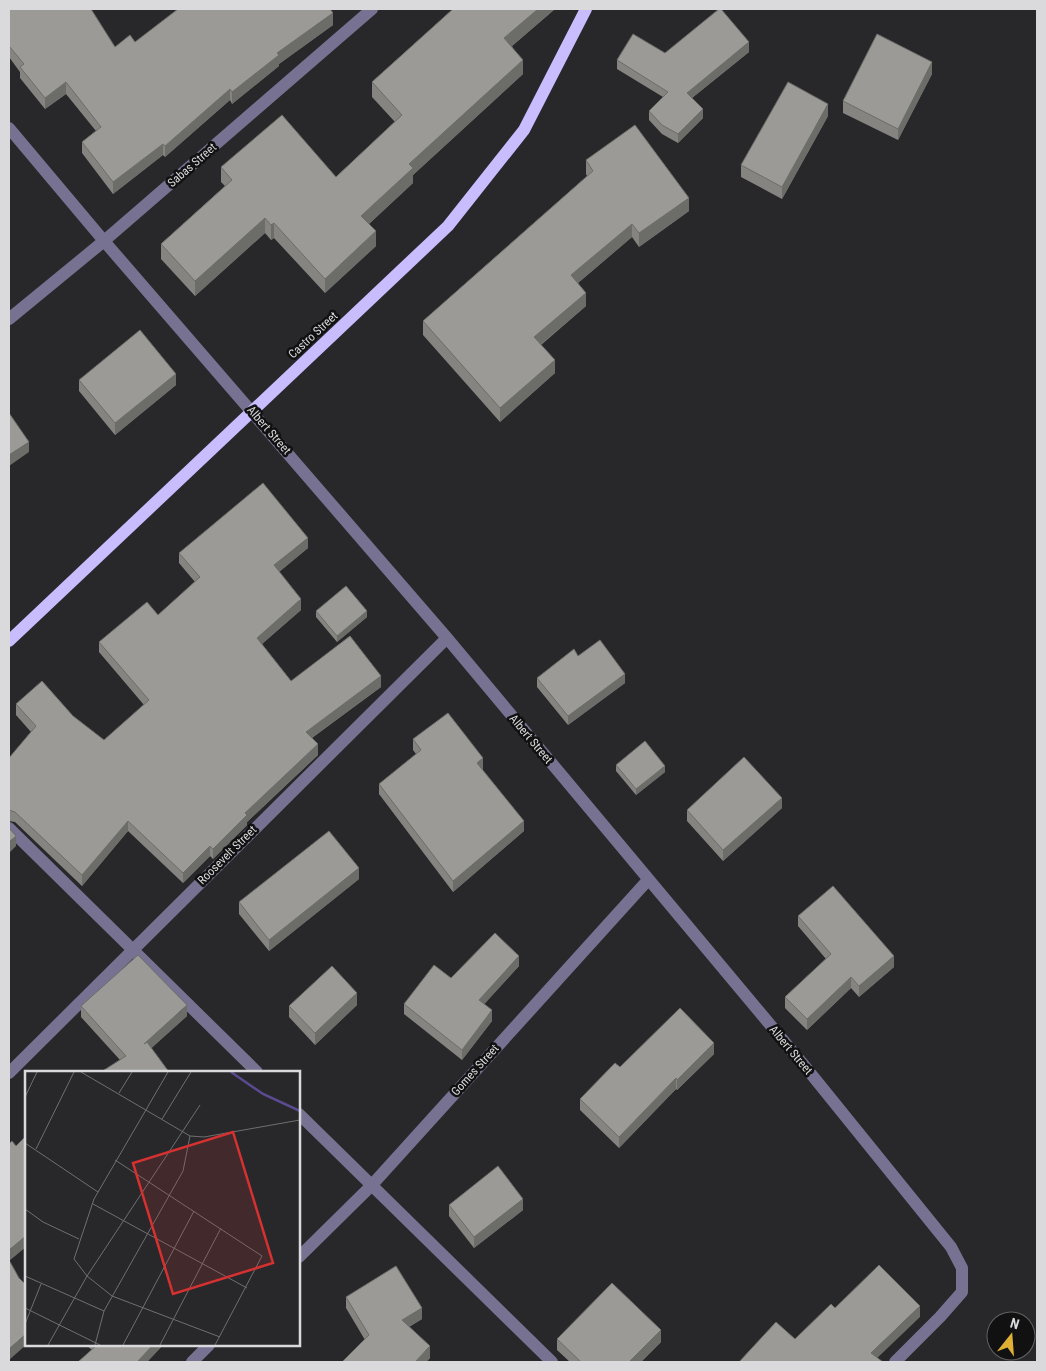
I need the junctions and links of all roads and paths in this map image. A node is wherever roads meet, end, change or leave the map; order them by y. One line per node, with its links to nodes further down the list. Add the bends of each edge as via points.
1 (372, 9): 4 (street, Sabas Street)
2 (586, 9): 6 (main road, Castro Street, via 524,130 448,226)
3 (9, 128): 4 (street, Albert Street)
4 (104, 241): 5 (street, Sabas Street); 6 (street, Albert Street)
5 (9, 319)
6 (253, 411): 7 (street, Albert Street); 8 (main road, Castro Street)
7 (446, 638): 10 (street, Albert Street); 11 (street, Roosevelt Street)
8 (9, 641)
9 (9, 828): 11 (street)
10 (648, 880): 15 (street, Gomes Street); 20 (street, Albert Street, via 804,1064 952,1247 962,1268 962,1292)
11 (132, 948): 12 (street); 13 (street, Roosevelt Street)
12 (256, 1071)
13 (9, 1073)
14 (300, 1115): 15 (street)
15 (371, 1186): 16 (street, Gomes Street); 19 (street)
16 (300, 1256)
17 (209, 1346): 18 (street)
18 (192, 1362)
19 (552, 1362)
20 (895, 1362)

